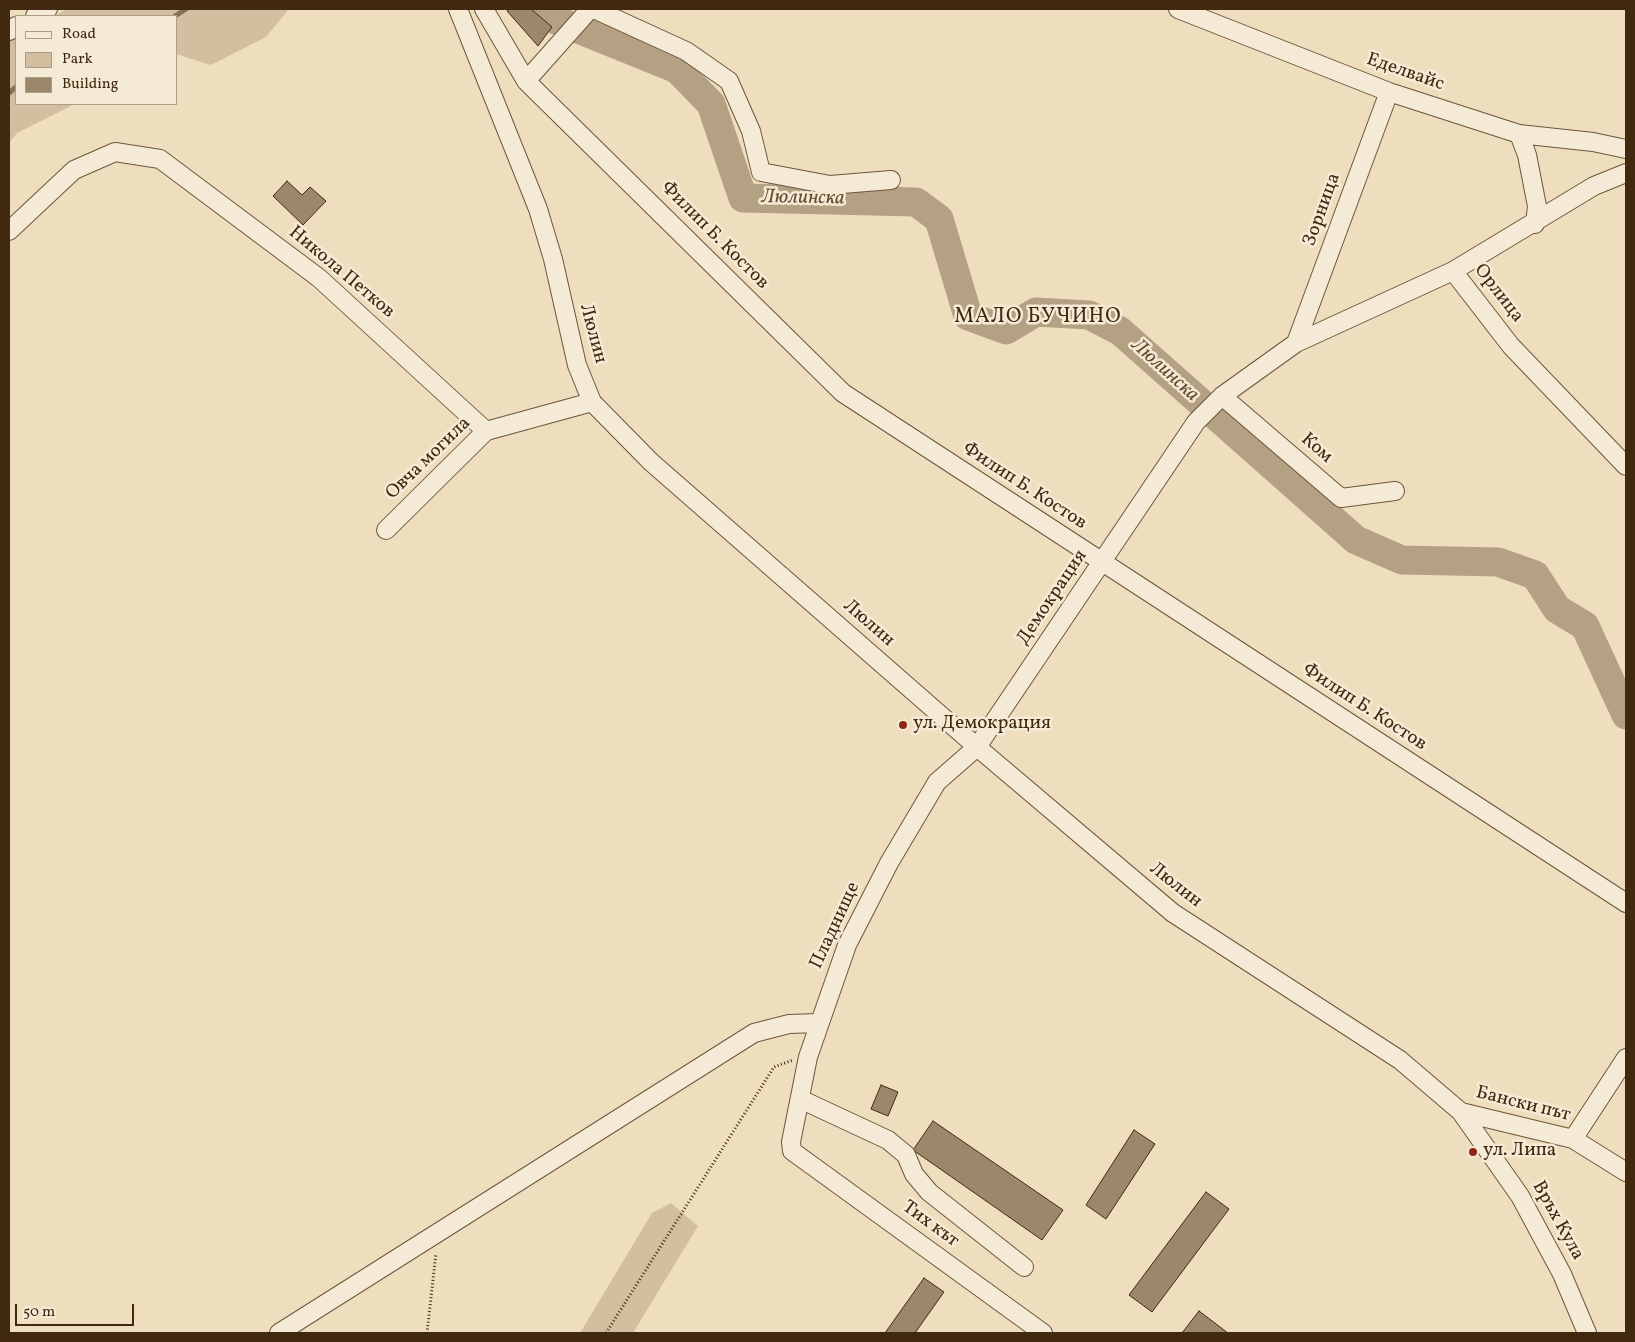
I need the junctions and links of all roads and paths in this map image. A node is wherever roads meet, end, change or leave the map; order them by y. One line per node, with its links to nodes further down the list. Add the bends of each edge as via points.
1 (48, 9): 6 (street)
2 (484, 9): 7 (street, Филип Б. Костов)
3 (592, 9): 7 (street); 12 (street, via 686,51 729,81 750,131 761,172 830,184)
4 (1178, 9): 8 (street, Еделвайс)
5 (462, 11): 18 (street, Люлин, via 538,209 577,365)
6 (36, 15)
7 (526, 81): 23 (street, Филип Б. Костов, via 843,393)
8 (1389, 92): 9 (street, Еделвайс); 16 (street, Зорница)
9 (1518, 134): 10 (street, Еделвайс); 13 (street, via 1528,155 1537,206)
10 (1626, 149)
11 (1626, 173): 13 (street, Орлица, via 1594,186)
12 (891, 180)
13 (1535, 224): 15 (street, Орлица)
14 (9, 231): 19 (street, Никола Петков, via 74,170 115,152 160,159 319,278)
15 (1453, 271): 16 (street, Демокрация); 20 (street, Орлица, via 1511,346)
16 (1296, 343): 17 (street, Демокрация)
17 (1222, 396): 21 (street, Ком, via 1341,498); 23 (street, Демокрация, via 1196,422)
18 (592, 402): 19 (street, Овча могила); 24 (street, Люлин, via 651,462)
19 (486, 431): 22 (street, Овча могила)
20 (1626, 466)
21 (1395, 491)
22 (386, 530)
23 (1102, 563): 24 (street, Демокрация); 25 (street, Филип Б. Костов)
24 (977, 747): 26 (street, Пладнище, via 937,782 889,863 846,945); 30 (street, Люлин, via 1173,913 1400,1060)
25 (1626, 903)
26 (818, 1023): 27 (street, Пладнище); 34 (street, via 789,1024 754,1033)
27 (808, 1057): 29 (street, Пладнище); 38 (path, via 788,1060 774,1067)
28 (1626, 1058): 31 (street)
29 (800, 1099): 32 (street, Пладнище); 35 (street, via 888,1140 906,1155 914,1174 929,1192)
30 (1461, 1112): 31 (street, Бански път); 40 (street, Връх Кула, via 1520,1196 1562,1274)
31 (1573, 1139): 33 (street, Бански път)
32 (792, 1151): 39 (street, Тих кът)
33 (1626, 1172)
34 (438, 1234): 36 (street); 37 (path)
35 (1024, 1267)
36 (279, 1333)
37 (427, 1333)
38 (606, 1333)
39 (1043, 1333)
40 (1587, 1333)

